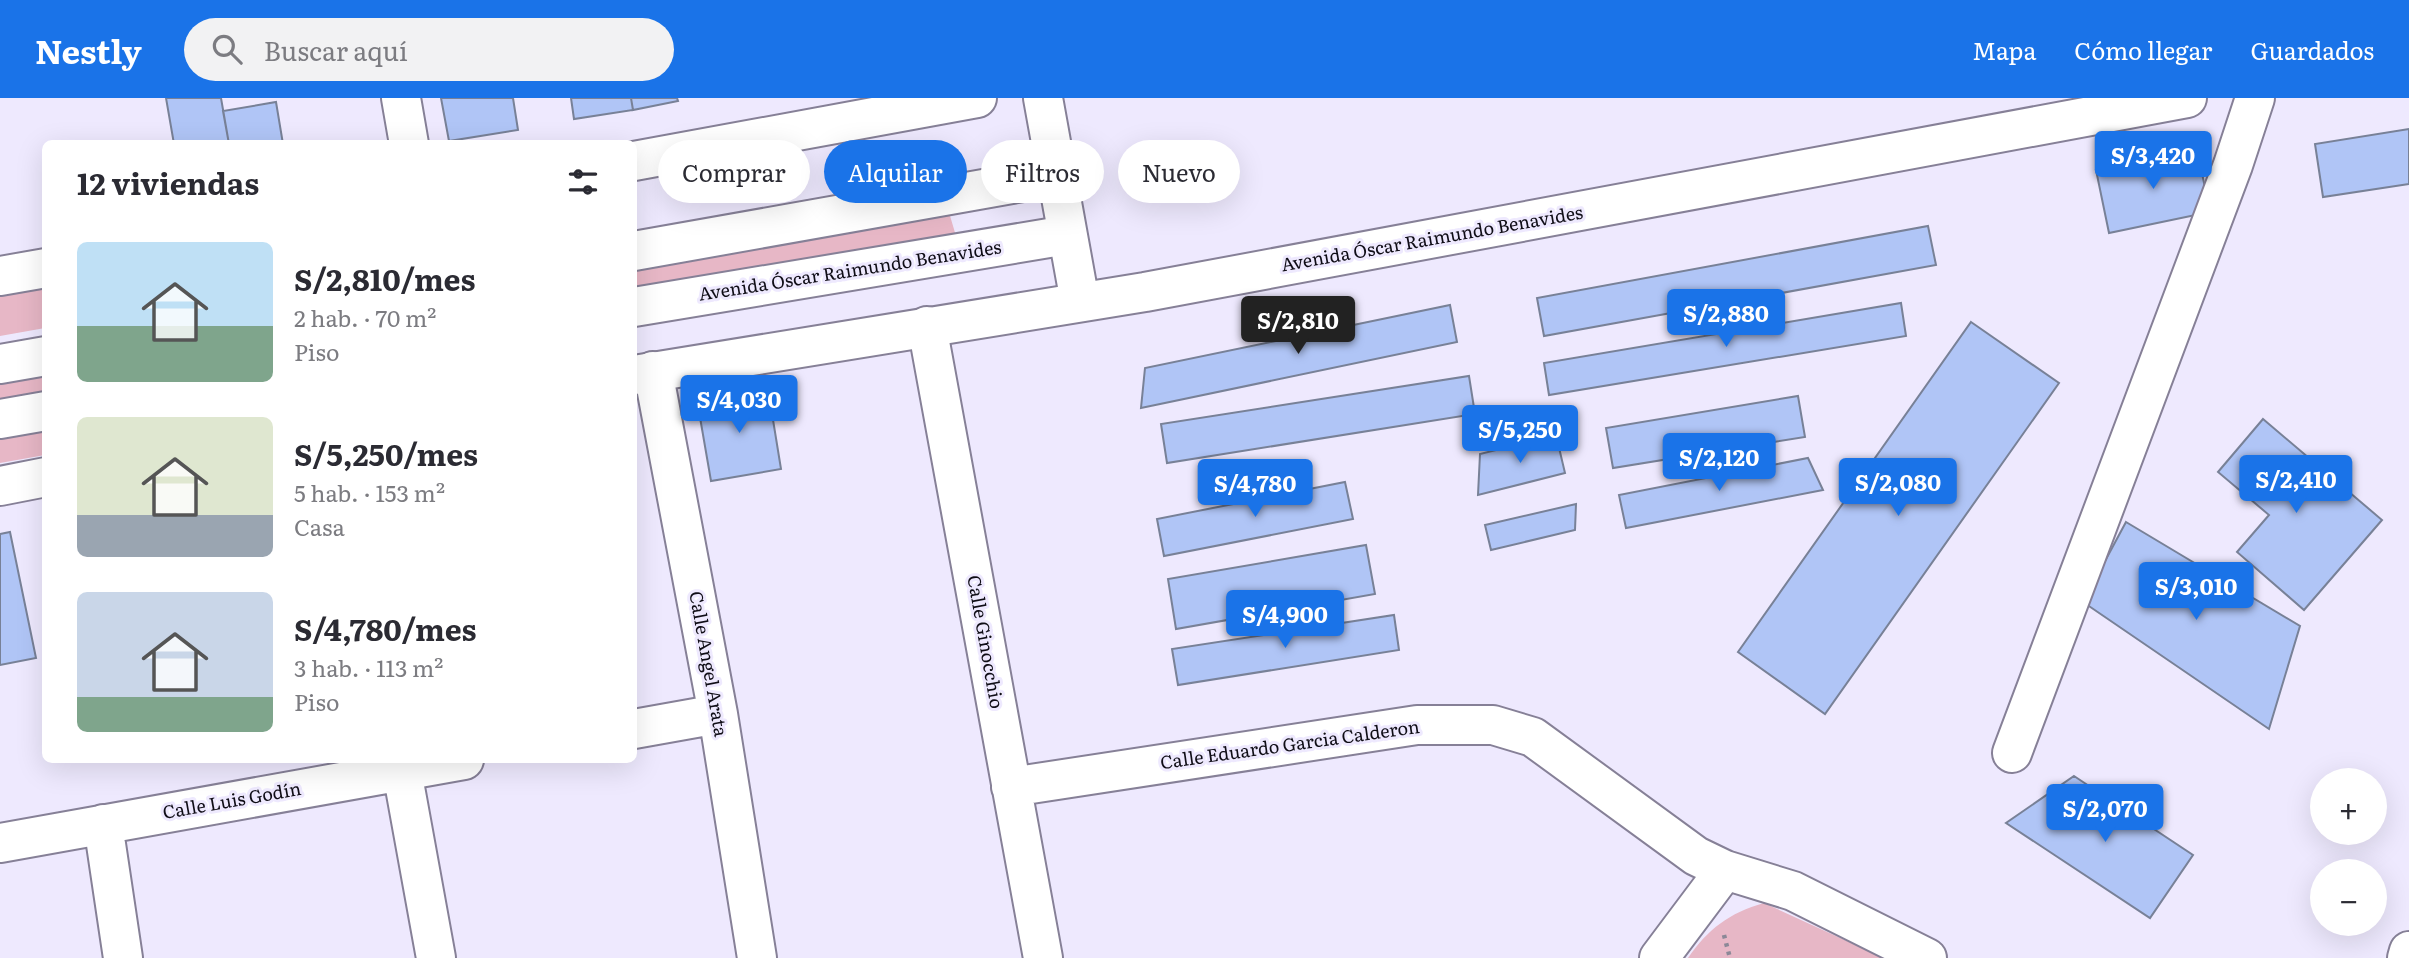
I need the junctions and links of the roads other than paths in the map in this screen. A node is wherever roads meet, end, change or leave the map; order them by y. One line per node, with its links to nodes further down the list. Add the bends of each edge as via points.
1 (401, 98): 6 (street)
2 (976, 98): 8 (street)
3 (1043, 98): 7 (street)
4 (2187, 98): 15 (street, Avenida Óscar Raimundo Benavides)
5 (2255, 98): 27 (street)
6 (408, 140)
7 (1051, 140)
8 (637, 160)
9 (981, 189): 12 (street)
10 (1062, 203): 11 (street)
11 (1067, 235): 15 (street); 16 (street, Avenida Óscar Raimundo Benavides)
12 (637, 250)
13 (42, 269): 14 (street)
14 (0, 276)
15 (1080, 302): 17 (street, Avenida Óscar Raimundo Benavides)
16 (637, 307)
17 (927, 326): 20 (street, Avenida Óscar Raimundo Benavides); 30 (street, Calle Ginocchio)
18 (42, 357): 19 (street)
19 (0, 364)
20 (643, 373): 25 (street, Calle Angel Arata)
21 (42, 412): 22 (street)
22 (0, 419)
23 (42, 478): 24 (street)
24 (0, 486)
25 (718, 714): 26 (street); 37 (street, Calle Angel Arata)
26 (637, 728)
27 (2012, 753)
28 (447, 763): 29 (street, Calle Luis Godín)
29 (402, 771): 31 (street, Calle Luis Godín); 36 (street)
30 (1012, 787): 33 (street, Calle Eduardo Garcia Calderon, via 1417,725 1493,725 1533,737 1696,856); 38 (street, Calle Ginocchio)
31 (103, 824): 32 (street, Calle Luis Godín); 35 (street)
32 (0, 843)
33 (1725, 870): 39 (street); 40 (street, Calle Eduardo Garcia Calderon, via 1793,891)
34 (2409, 951): 41 (street)
35 (123, 958)
36 (436, 958)
37 (757, 958)
38 (1043, 958)
39 (1659, 958)
40 (1927, 958)
41 (2407, 958)

